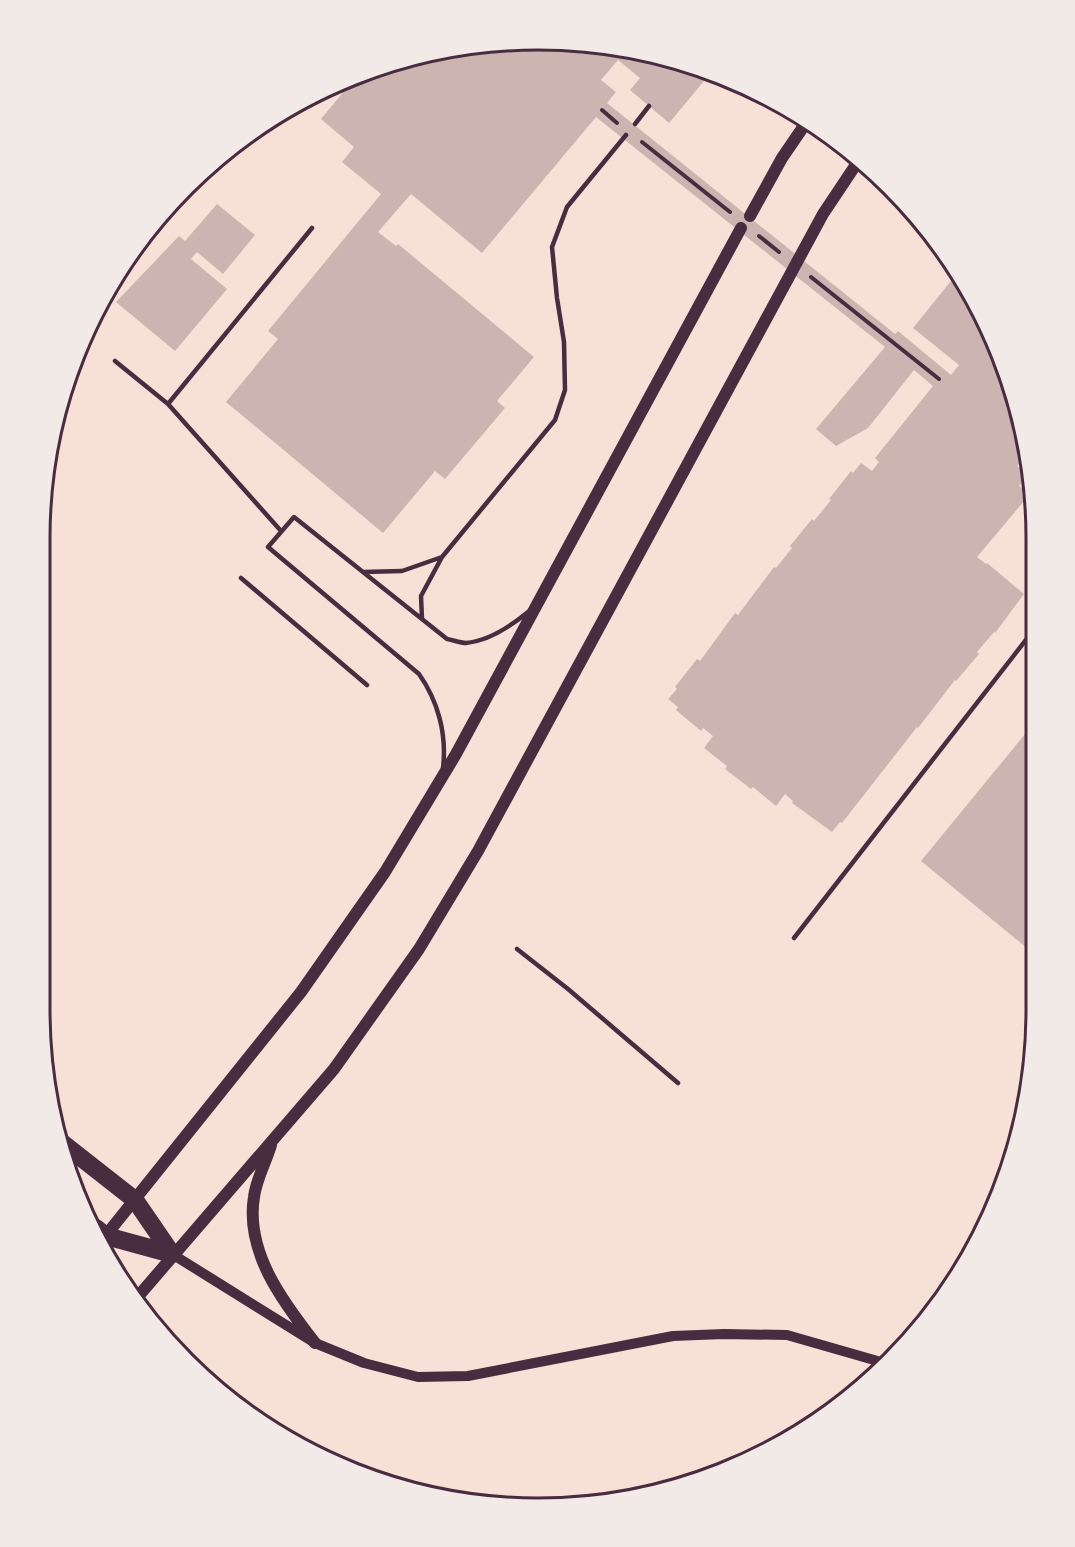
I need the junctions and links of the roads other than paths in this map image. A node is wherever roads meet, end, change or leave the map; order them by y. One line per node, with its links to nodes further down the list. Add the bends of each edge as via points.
1 (649, 106): 2 (lane)
2 (635, 124)
3 (803, 128): 6 (main road)
4 (626, 135): 12 (lane, via 567,207 552,248 564,342 565,390 555,420)
5 (854, 167): 23 (main road, via 823,214 478,851 419,949 334,1069)
6 (750, 216)
7 (312, 228): 10 (lane)
8 (746, 229): 15 (main road)
9 (116, 361): 10 (lane)
10 (168, 404): 11 (lane)
11 (281, 531): 13 (lane, via 294,517); 19 (lane, via 268,547 419,674 430,690 443,737)
12 (442, 557): 13 (lane, via 402,571); 16 (lane, via 421,596)
13 (363, 572): 16 (lane)
14 (241, 578): 18 (lane)
15 (539, 601): 16 (lane, via 499,631 464,643 447,639); 19 (main road)
16 (422, 619)
17 (1026, 640): 20 (lane)
18 (367, 685)
19 (441, 780): 25 (main road, via 385,872 301,992)
20 (794, 938)
21 (517, 949): 22 (lane)
22 (678, 1083)
23 (274, 1137): 28 (main road); 30 (main road, via 254,1195 252,1221 264,1264 287,1306)
24 (70, 1149): 25 (highway)
25 (135, 1200): 26 (main road); 28 (highway)
26 (104, 1233)
27 (106, 1236): 28 (highway)
28 (172, 1254): 29 (main road); 30 (street)
29 (140, 1293)
30 (315, 1343): 31 (street, via 364,1363 418,1377 468,1376 673,1336 724,1334 787,1335)
31 (876, 1361)

